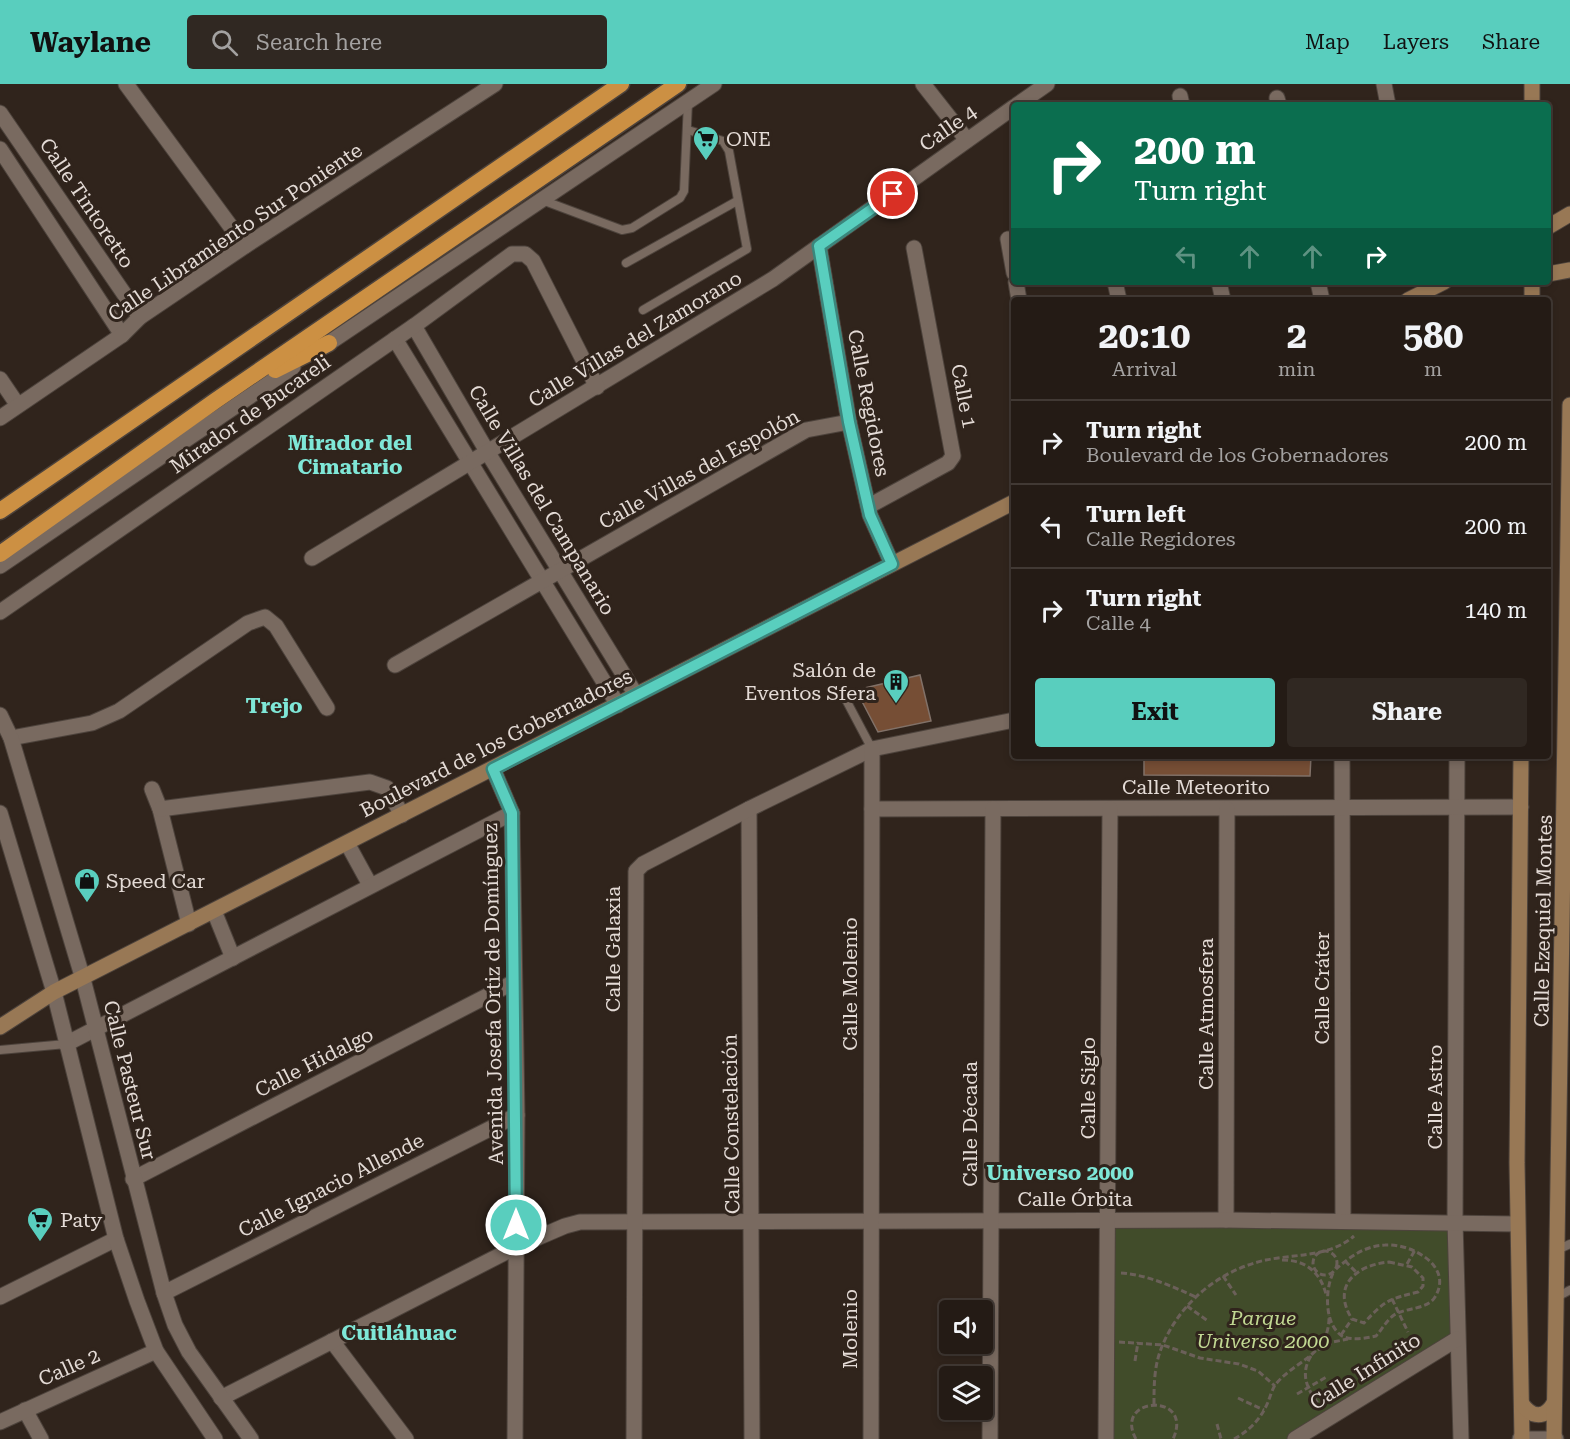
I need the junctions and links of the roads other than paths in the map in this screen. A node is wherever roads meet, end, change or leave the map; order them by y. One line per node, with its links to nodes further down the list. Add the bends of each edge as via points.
1 (126, 84): 26 (street)
2 (495, 84): 26 (street, Calle Libramiento Sur Poniente)
3 (621, 84): 50 (highway)
4 (678, 84): 43 (highway)
5 (714, 84): 10 (street)
6 (923, 84): 17 (street)
7 (1047, 84): 11 (street, Calle 4)
8 (1384, 84): 12 (street)
9 (1532, 84): 13 (main road)
10 (688, 102): 16 (lane); 21 (street)
11 (1022, 102)
12 (1387, 102)
13 (1532, 102)
14 (1011, 110): 17 (street, Calle 4)
15 (0, 113): 19 (street, Calle Tintoretto)
16 (688, 130): 21 (lane, via 684,191 680,198 632,228 613,228); 22 (lane, via 723,141 729,151)
17 (967, 141): 27 (street, Calle 4)
18 (0, 149): 20 (street)
19 (32, 160): 20 (street); 36 (street, Calle Tintoretto)
20 (16, 173): 38 (street)
21 (542, 200): 40 (street)
22 (737, 201): 30 (lane); 35 (lane, via 747,249)
23 (1570, 214): 24 (main road)
24 (1551, 225)
25 (1008, 239): 29 (street)
26 (245, 246): 36 (street, Calle Libramiento Sur Poniente)
27 (819, 246): 42 (street, Calle Villas del Zamorano, via 774,279); 47 (street, Calle Regidores)
28 (914, 248): 53 (street, Calle 1, via 953,456 948,463)
29 (1011, 256)
30 (626, 262)
31 (1570, 270): 32 (main road)
32 (1551, 273)
33 (1423, 287): 34 (main road)
34 (1411, 297)
35 (643, 310)
36 (140, 317): 38 (street, Calle Libramiento Sur Poniente)
37 (414, 326): 39 (street, Mirador de Bucareli); 42 (street, Mirador de Bucareli, via 512,254 525,254 533,261); 48 (street, Calle Villas del Campanario)
38 (122, 335): 44 (street, Calle Libramiento Sur Poniente)
39 (395, 339): 49 (street, Calle Villas del Campanario); 61 (street, Mirador de Bucareli)
40 (328, 343): 43 (highway); 58 (street)
41 (0, 379): 44 (street)
42 (597, 387): 48 (street, Calle Villas del Zamorano)
43 (215, 401): 55 (highway)
44 (17, 404): 46 (street, Calle Libramiento Sur Poniente)
45 (1570, 405): 75 (main road, Calle Ezequiel Montes)
46 (0, 418)
47 (849, 422): 53 (street, Calle Regidores); 59 (street, Calle Villas del Espolón, via 806,430)
48 (488, 453): 49 (street, Calle Villas del Zamorano); 59 (street, Calle Villas del Campanario)
49 (471, 464): 56 (street, Calle Villas del Zamorano); 60 (street, Calle Villas del Campanario)
50 (22, 496): 51 (street); 54 (highway)
51 (0, 501)
52 (1011, 504): 57 (main road, Boulevard de los Gobernadores)
53 (868, 506): 57 (street, Calle Regidores)
54 (0, 511)
55 (0, 554)
56 (312, 558)
57 (892, 564): 63 (main road, Boulevard de los Gobernadores)
58 (0, 566)
59 (559, 571): 60 (street, Calle Villas del Espolón); 63 (street, Calle Villas del Campanario)
60 (542, 581): 62 (street, Calle Villas del Espolón); 65 (street, Calle Villas del Campanario)
61 (0, 612)
62 (395, 665)
63 (636, 695): 65 (main road, Boulevard de los Gobernadores)
64 (845, 698): 70 (lane)
65 (618, 705): 74 (main road, Boulevard de los Gobernadores)
66 (327, 708): 69 (street, via 276,626 264,617 248,623 119,711 92,723)
67 (0, 715): 69 (street, Calle Pasteur Sur)
68 (1011, 721): 70 (street, Calle Galaxia)
69 (11, 738): 94 (street, Calle Pasteur Sur)
70 (872, 749): 80 (street, Calle Galaxia); 82 (street, Calle Molenio)
71 (1342, 759): 77 (street, Calle Cráter)
72 (1456, 759): 78 (street, Calle Astro)
73 (1521, 759): 79 (main road, Calle Ezequiel Montes)
74 (493, 769): 87 (street, Avenida Josefa Ortiz de Domínguez); 88 (main road, Boulevard de los Gobernadores)
75 (1568, 785): 101 (main road, Calle Ezequiel Montes)
76 (152, 789): 81 (street)
77 (1342, 806): 78 (street, Calle Meteorito); 85 (street, Calle Meteorito); 107 (street, Calle Cráter)
78 (1456, 807): 79 (street, Calle Meteorito); 110 (street, Calle Astro)
79 (1521, 807): 112 (main road, Calle Ezequiel Montes)
80 (749, 808): 108 (street, Calle Galaxia, via 643,864 634,877); 111 (street, Calle Constelación)
81 (160, 809): 88 (street, via 370,782 387,788); 92 (street)
82 (872, 809): 83 (street, Calle Meteorito); 104 (street, Calle Molenio)
83 (993, 809): 84 (street, Calle Meteorito); 109 (street, Calle Década)
84 (1110, 809): 85 (street, Calle Meteorito); 105 (street, Calle Siglo)
85 (1227, 809): 106 (street, Calle Atmosfera)
86 (0, 813): 96 (street)
87 (512, 813): 90 (street); 95 (street, Avenida Josefa Ortiz de Domínguez)
88 (402, 815): 89 (main road, Boulevard de los Gobernadores)
89 (348, 843): 90 (street); 91 (main road, Boulevard de los Gobernadores)
90 (370, 885): 93 (street)
91 (214, 911): 92 (main road, Boulevard de los Gobernadores); 93 (street)
92 (189, 924): 94 (main road, Boulevard de los Gobernadores)
93 (233, 958): 98 (street)
94 (83, 979): 96 (main road, Boulevard de los Gobernadores); 98 (street, Calle Pasteur Sur)
95 (514, 982): 102 (street, Avenida Josefa Ortiz de Domínguez); 103 (street, Calle Hidalgo)
96 (54, 992): 97 (main road, Boulevard de los Gobernadores); 99 (street)
97 (0, 1028)
98 (95, 1030): 99 (street); 103 (street, Calle Pasteur Sur)
99 (66, 1044): 100 (lane); 113 (street)
100 (0, 1050)
101 (1565, 1110): 115 (main road, Calle Ezequiel Montes)
102 (517, 1115): 114 (street, Avenida Josefa Ortiz de Domínguez); 116 (street, Calle Ignacio Allende)
103 (133, 1179): 116 (street, Calle Pasteur Sur)
104 (871, 1219): 109 (street, Calle Órbita); 111 (street, Calle Órbita); 134 (street, Molenio)
105 (1108, 1220): 106 (street, Calle Órbita); 109 (street, Calle Órbita); 136 (street, Calle Siglo)
106 (1226, 1220): 107 (street, Calle Órbita)
107 (1343, 1220): 110 (street, Calle Órbita)
108 (633, 1221): 111 (street, Calle Órbita); 114 (street, Calle Órbita, via 580,1222); 132 (street, Calle Galaxia)
109 (990, 1221): 135 (street, Calle Década)
110 (1455, 1221): 112 (street, Calle Órbita); 119 (street, Calle Astro)
111 (753, 1222): 133 (street, Calle Constelación)
112 (1517, 1224): 124 (main road, Calle Ezequiel Montes)
113 (116, 1239): 118 (street); 121 (street)
114 (516, 1247): 120 (street, Calle Órbita); 131 (street, Avenida Josefa Ortiz de Domínguez)
115 (1564, 1247): 117 (main road, Calle Ezequiel Montes)
116 (164, 1293): 122 (street, Calle Pasteur Sur, via 189,1352)
117 (1563, 1293): 123 (main road, Calle Ezequiel Montes)
118 (0, 1297)
119 (1457, 1339): 137 (street, Calle Infinito); 138 (street, Calle Astro)
120 (332, 1341): 122 (street, Calle Órbita); 130 (street)
121 (156, 1351): 125 (street, Calle 2); 128 (street)
122 (221, 1398): 129 (street, Calle Pasteur Sur)
123 (1554, 1403): 124 (main road, via 1546,1413 1537,1416); 140 (main road, Calle Ezequiel Montes)
124 (1521, 1404): 139 (main road, Calle Ezequiel Montes)
125 (25, 1410): 126 (street, Calle 2); 127 (street)
126 (0, 1422)
127 (41, 1439)
128 (215, 1439)
129 (251, 1439)
130 (406, 1439)
131 (515, 1439)
132 (634, 1439)
133 (752, 1439)
134 (871, 1439)
135 (990, 1439)
136 (1106, 1439)
137 (1295, 1439)
138 (1461, 1439)
139 (1521, 1439): 140 (street)
140 (1555, 1439)

